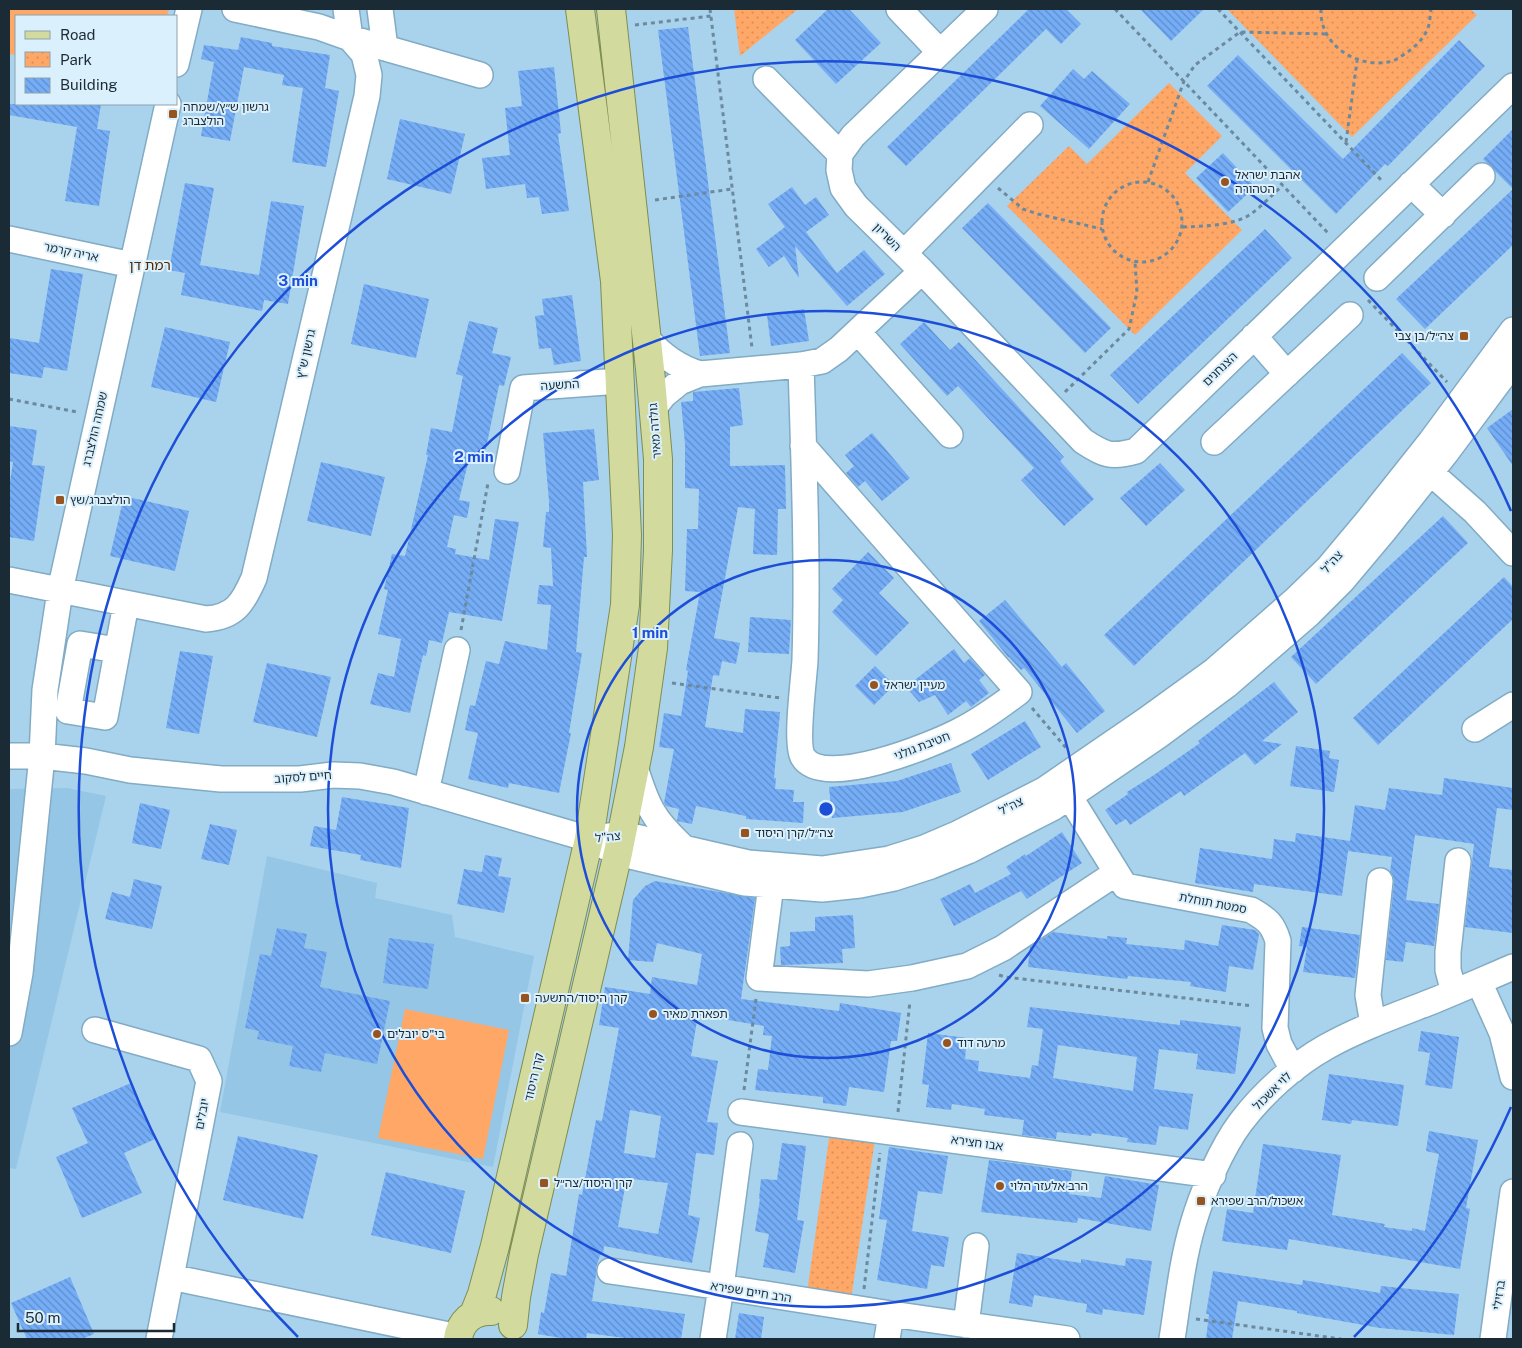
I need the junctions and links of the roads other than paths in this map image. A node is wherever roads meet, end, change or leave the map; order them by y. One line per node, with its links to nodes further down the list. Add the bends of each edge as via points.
1 (188, 9): 12 (street)
2 (236, 9): 9 (street, via 319,27)
3 (346, 9): 9 (street)
4 (380, 9): 10 (street)
5 (580, 9): 34 (main road, via 615,281)
6 (899, 9): 11 (street)
7 (985, 9): 11 (street)
8 (612, 18): 29 (main road, גולדה מאיר)
9 (350, 38): 10 (street); 44 (street, גרשון ש"ץ, via 364,54 369,75 367,96 251,586 233,612 221,618 206,619)
10 (385, 48): 13 (street)
11 (940, 52): 18 (street, via 853,136)
12 (178, 55)
13 (480, 75)
14 (766, 79): 18 (street)
15 (1513, 86): 20 (street, הצנחנים)
16 (168, 105): 24 (street, שמחה הולצברג)
17 (1030, 125): 23 (street)
18 (840, 154): 23 (street, השריון, via 843,188 856,206)
19 (1482, 176): 21 (street)
20 (1405, 191): 21 (street); 28 (street, הצנחנים)
21 (1443, 214): 33 (street)
22 (9, 239): 24 (street, אריה קרמר)
23 (904, 253): 25 (street, השריון)
24 (132, 265): 43 (street, שמחה הולצברג)
25 (922, 271): 27 (street); 28 (street, הצנחנים, via 1083,441 1107,454 1119,456 1136,451)
26 (1513, 330): 52 (street, צה"ל, via 1328,568 1215,670 1080,766)
27 (858, 332): 31 (street, via 822,361); 36 (street)
28 (1254, 336): 33 (street)
29 (647, 339): 32 (street, via 680,367); 35 (main road, גולדה מאיר)
30 (1513, 363): 40 (street, צה"ל)
31 (801, 365): 32 (street); 38 (street, חטיבת גולני)
32 (700, 374): 35 (street, via 680,382)
33 (1287, 374): 37 (street)
34 (620, 381): 39 (street, התשעה, via 523,388); 54 (main road, via 627,535 625,605)
35 (654, 408): 51 (main road, גולדה מאיר, via 658,459 658,550 653,648)
36 (950, 435)
37 (1214, 442)
38 (803, 446): 38 (street, חטיבת גולני, via 806,561 800,742 803,757 812,766 826,770 865,766 919,750 986,716 1019,692)
39 (507, 471)
40 (1430, 473): 41 (street, via 1475,512); 52 (street, צה"ל, via 1342,581 1227,685)
41 (1513, 553)
42 (9, 580): 43 (street)
43 (60, 591): 44 (street, גרשון ש"ץ); 50 (street, שמחה הולצברג, via 45,690)
44 (126, 604): 45 (street)
45 (117, 650)
46 (457, 650): 53 (street)
47 (1513, 705): 48 (street)
48 (1475, 729)
49 (9, 756): 50 (street, חיים לסקוב)
50 (42, 756): 53 (street, חיים לסקוב, via 130,770 221,779 360,776); 66 (street, שמחה הולצברג, via 20,973)
51 (635, 767): 55 (main road, גולדה מאיר); 56 (street, via 654,815)
52 (1064, 788): 56 (street, צה"ל, via 1044,790 959,833 889,859 822,869 748,863); 58 (street, סמטת תוחלת); 60 (street, צה"ל, via 1054,807 931,866 894,878 822,889)
53 (426, 792): 54 (street, חיים לסקוב)
54 (589, 839): 55 (street, צה"ל); 78 (main road, קרן היסוד, via 495,1246)
55 (620, 844): 56 (street, צה"ל); 60 (street, צה"ל, via 745,883); 82 (main road, via 524,1254 516,1297)
56 (685, 849)
57 (1458, 861): 63 (street, via 1448,952 1448,970)
58 (1116, 872): 60 (street, via 1003,948 967,966 868,984 759,978); 67 (street, סמטת תוחלת, via 1125,886 1251,910 1266,918 1278,941 1275,1028 1279,1044)
59 (1380, 881): 64 (street, via 1368,995)
60 (770, 885)
61 (1513, 967): 62 (street, לוי אשכול)
62 (1478, 982): 63 (street, לוי אשכול); 68 (street, via 1502,1033)
63 (1454, 992): 64 (street, לוי אשכול)
64 (1373, 1024): 67 (street, לוי אשכול, via 1325,1047)
65 (94, 1030): 76 (street, יובלים, via 199,1060 209,1081)
66 (9, 1033)
67 (1293, 1070): 71 (street, לוי אשכול, via 1241,1123)
68 (1513, 1077)
69 (741, 1112): 71 (street, אבו חצירא)
70 (740, 1145): 77 (street)
71 (1213, 1175): 81 (street, לוי אשכול, via 1193,1224)
72 (1513, 1192): 74 (street, ברזילי)
73 (976, 1246): 80 (street)
74 (1508, 1270): 88 (street, ברזילי)
75 (610, 1271): 77 (street, הרב חיים שפירא)
76 (171, 1276): 83 (street); 84 (street, יובלים)
77 (721, 1287): 79 (street, הרב חיים שפירא); 85 (street)
78 (474, 1314): 82 (main road, via 495,1312 508,1319); 83 (main road, קרן היסוד, via 463,1324)
79 (891, 1314): 80 (street, הרב חיים שפירא); 86 (street)
80 (966, 1325): 87 (street, הרב חיים שפירא)
81 (1174, 1328)
82 (515, 1332)
83 (458, 1338)
84 (159, 1339)
85 (712, 1339)
86 (887, 1339)
87 (1067, 1339)
88 (1493, 1339)

